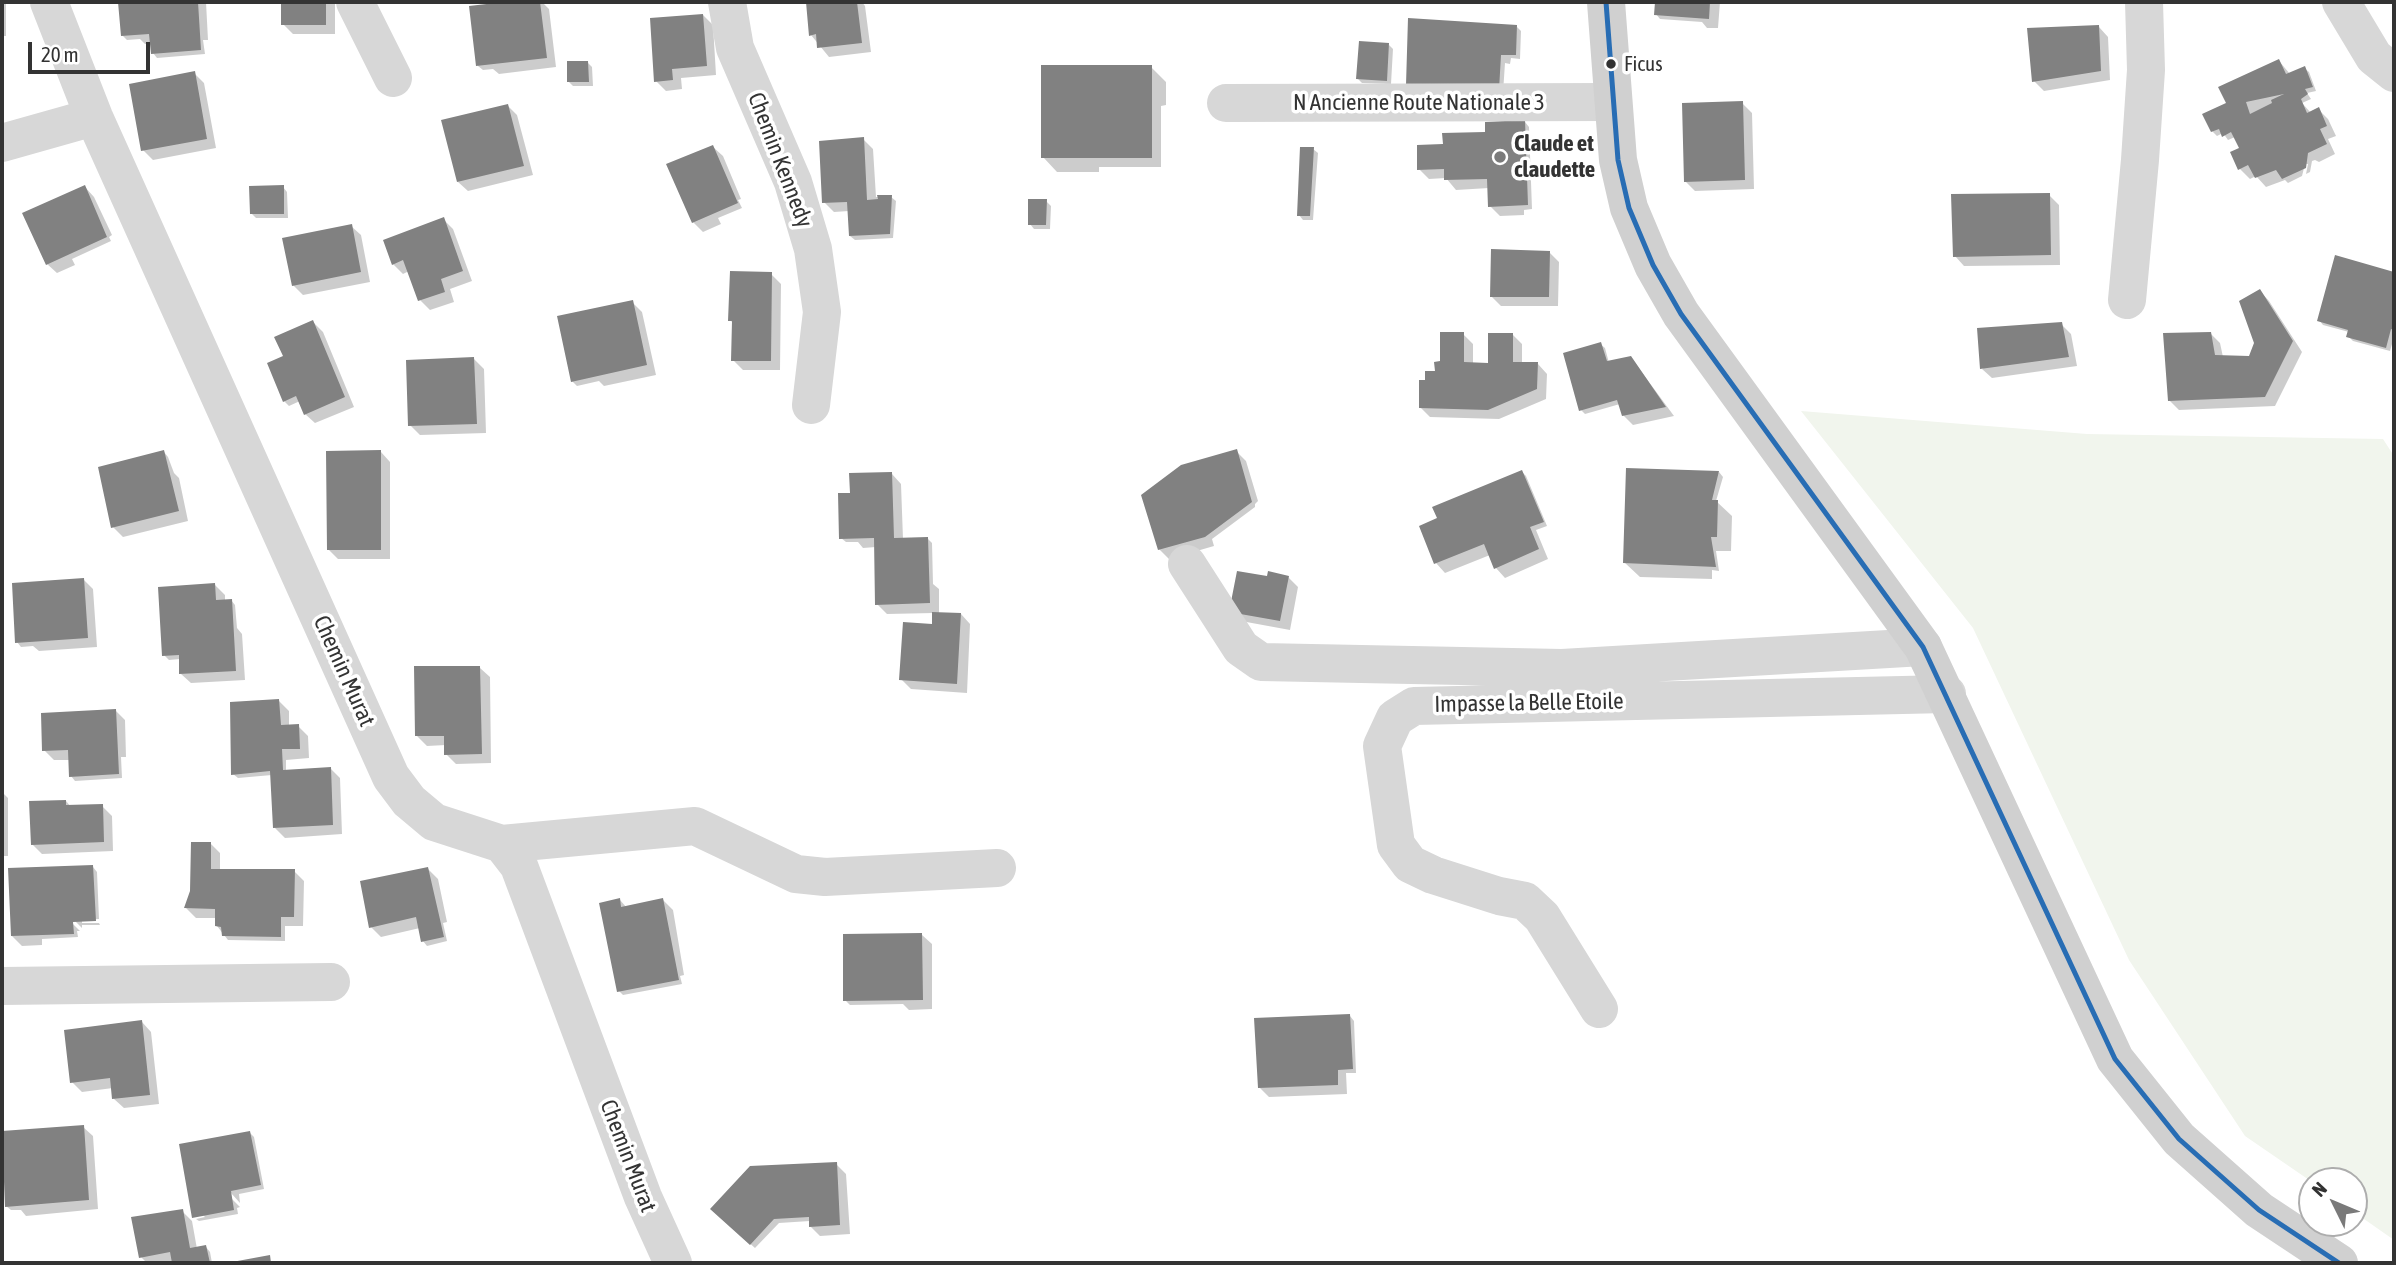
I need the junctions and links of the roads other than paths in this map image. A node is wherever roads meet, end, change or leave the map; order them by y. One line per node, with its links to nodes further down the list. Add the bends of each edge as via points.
1 (49, 2): 11 (street, Chemin Murat)
2 (355, 2): 8 (street)
3 (727, 2): 14 (street, Chemin Kennedy, via 735,48 793,182 813,249 822,312)
4 (1606, 2): 9 (main road)
5 (2144, 2): 13 (street, via 2146,71)
6 (2341, 2): 7 (street, via 2374,57)
7 (2394, 73)
8 (393, 78)
9 (1612, 102): 10 (street, N Ancienne Route Nationale 3); 16 (main road, via 1629,208 1653,265 1681,314)
10 (1226, 103)
11 (94, 117): 12 (street); 18 (street, Chemin Murat, via 391,777 409,801 434,822)
12 (2, 143)
13 (2127, 300)
14 (811, 405)
15 (1187, 565): 16 (street, via 1241,648 1261,662 1562,668)
16 (1923, 646): 17 (main road)
17 (1947, 694): 22 (street, Impasse la Belle Etoile, via 1414,706 1395,718 1382,746 1396,845 1410,864 1525,901 1542,917); 24 (main road, via 2115,1059 2179,1139 2259,1210)
18 (502, 844): 19 (street, via 695,826 796,874 825,877); 23 (street, Chemin Murat, via 519,866 643,1197)
19 (996, 868)
20 (331, 982): 21 (street)
21 (2, 986)
22 (1599, 1009)
23 (673, 1263)
24 (2339, 1263)

